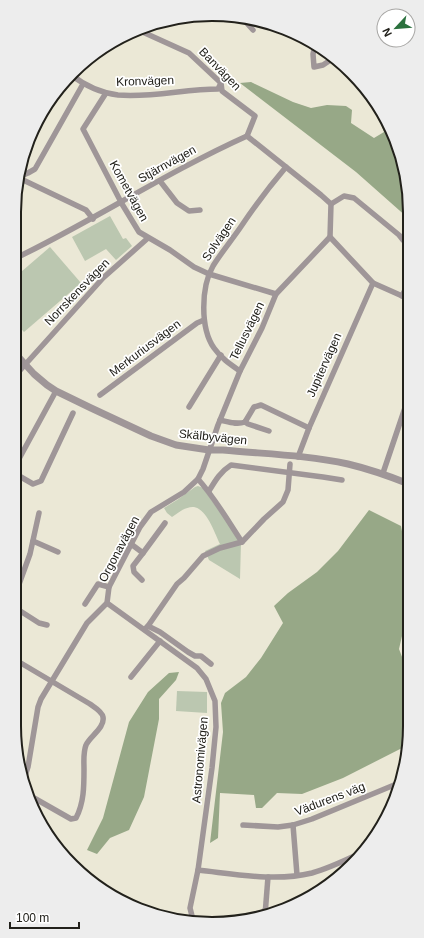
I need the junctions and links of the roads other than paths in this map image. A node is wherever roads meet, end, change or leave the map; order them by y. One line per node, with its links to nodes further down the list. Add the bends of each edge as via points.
1 (248, 25): 2 (street)
2 (253, 30)
3 (145, 33): 7 (street, Banvägen, via 189,53)
4 (313, 50): 5 (street, via 314,67)
5 (329, 61)
6 (76, 78): 8 (street, Kronvägen)
7 (221, 83): 9 (street, Kronvägen, via 218,89 135,95); 10 (street, Banvägen, via 222,91 255,116)
8 (83, 84): 9 (street, Kronvägen); 12 (street, via 35,169)
9 (106, 92): 15 (street, Kometvägen, via 83,129)
10 (247, 136): 11 (street); 14 (street, Stjärnvägen, via 210,152)
11 (286, 167): 16 (street); 23 (street, Solvägen, via 258,202 212,267)
12 (25, 175)
13 (24, 179): 18 (street, via 86,210)
14 (160, 181): 15 (street, Stjärnvägen); 17 (street, via 177,203 189,211)
15 (121, 202): 18 (street, Stjärnvägen); 20 (street, Kometvägen, via 139,232)
16 (331, 204): 19 (street); 21 (street, via 344,196 354,198)
17 (200, 210)
18 (93, 219): 22 (street, Stjärnvägen)
19 (330, 237): 24 (street); 25 (street, Tellusvägen)
20 (148, 238): 23 (street, Kometvägen); 30 (street, Norrskensvägen, via 103,278)
21 (403, 240)
22 (21, 255)
23 (210, 274): 25 (street, Kometvägen); 27 (street, Solvägen, via 205,292)
24 (373, 283): 26 (street); 40 (street, Jupitervägen)
25 (276, 294): 32 (street, Tellusvägen)
26 (402, 296)
27 (204, 320): 28 (street, Solvägen, via 214,347); 34 (street, Merkuriusvägen)
28 (221, 355): 32 (street, Solvägen); 35 (street)
29 (21, 361): 30 (street, Skälbyvägen)
30 (25, 366): 31 (street, Norrskensvägen); 33 (street, Skälbyvägen)
31 (21, 370)
32 (240, 370): 38 (street, Tellusvägen)
33 (56, 391): 42 (street, Skälbyvägen, via 163,441); 43 (street)
34 (100, 395)
35 (189, 407)
36 (73, 413): 48 (street, via 40,481 33,484)
37 (403, 414): 47 (street)
38 (220, 420): 39 (street, via 240,424); 42 (street, Tellusvägen)
39 (245, 422): 40 (street, via 254,407 261,405); 41 (street)
40 (309, 428): 44 (street, Jupitervägen)
41 (269, 431)
42 (209, 450): 44 (street, Skälbyvägen); 49 (street, Orgonavägen)
43 (21, 455)
44 (298, 457): 47 (street, Skälbyvägen, via 322,459)
45 (290, 464): 46 (street)
46 (290, 472): 50 (street); 52 (street, via 231,465 218,475); 56 (street, via 287,494 283,502)
47 (383, 473): 51 (street, Skälbyvägen)
48 (21, 477)
49 (198, 479): 52 (street); 57 (street, Orgonavägen, via 184,492 152,512)
50 (342, 480)
51 (403, 481)
52 (209, 491): 56 (street)
53 (39, 513): 55 (street)
54 (165, 523): 59 (street)
55 (33, 541): 58 (street); 61 (street)
56 (242, 542): 67 (street, via 203,556 177,584)
57 (131, 544): 59 (street); 62 (street, Orgonavägen)
58 (58, 552)
59 (143, 553): 60 (street, via 133,566 134,572)
60 (142, 580)
61 (21, 581)
62 (109, 588): 63 (street, Orgonavägen); 64 (street, via 98,584)
63 (107, 603): 67 (street, Astronomivägen); 72 (street, via 87,623)
64 (85, 604)
65 (21, 611): 66 (street, via 39,623)
66 (47, 624)
67 (146, 627): 68 (street, Astronomivägen); 70 (street, via 160,632 188,652 201,656)
68 (160, 641): 71 (street); 79 (street, Astronomivägen, via 198,668 206,679 215,701 216,727 212,768)
69 (21, 663): 72 (street)
70 (211, 664)
71 (131, 677)
72 (52, 681): 73 (street, via 38,707); 75 (street, via 100,711 103,724 86,744 83,800 76,818 71,819)
73 (27, 770)
74 (393, 785): 77 (street, Vädurens väg)
75 (36, 799)
76 (243, 825): 77 (street, Vädurens väg)
77 (294, 825): 80 (street)
78 (350, 858): 80 (street, via 330,867)
79 (198, 870): 81 (street); 83 (street, Astronomivägen, via 190,908)
80 (297, 875): 81 (street)
81 (268, 877): 82 (street)
82 (265, 909)
83 (191, 916)

